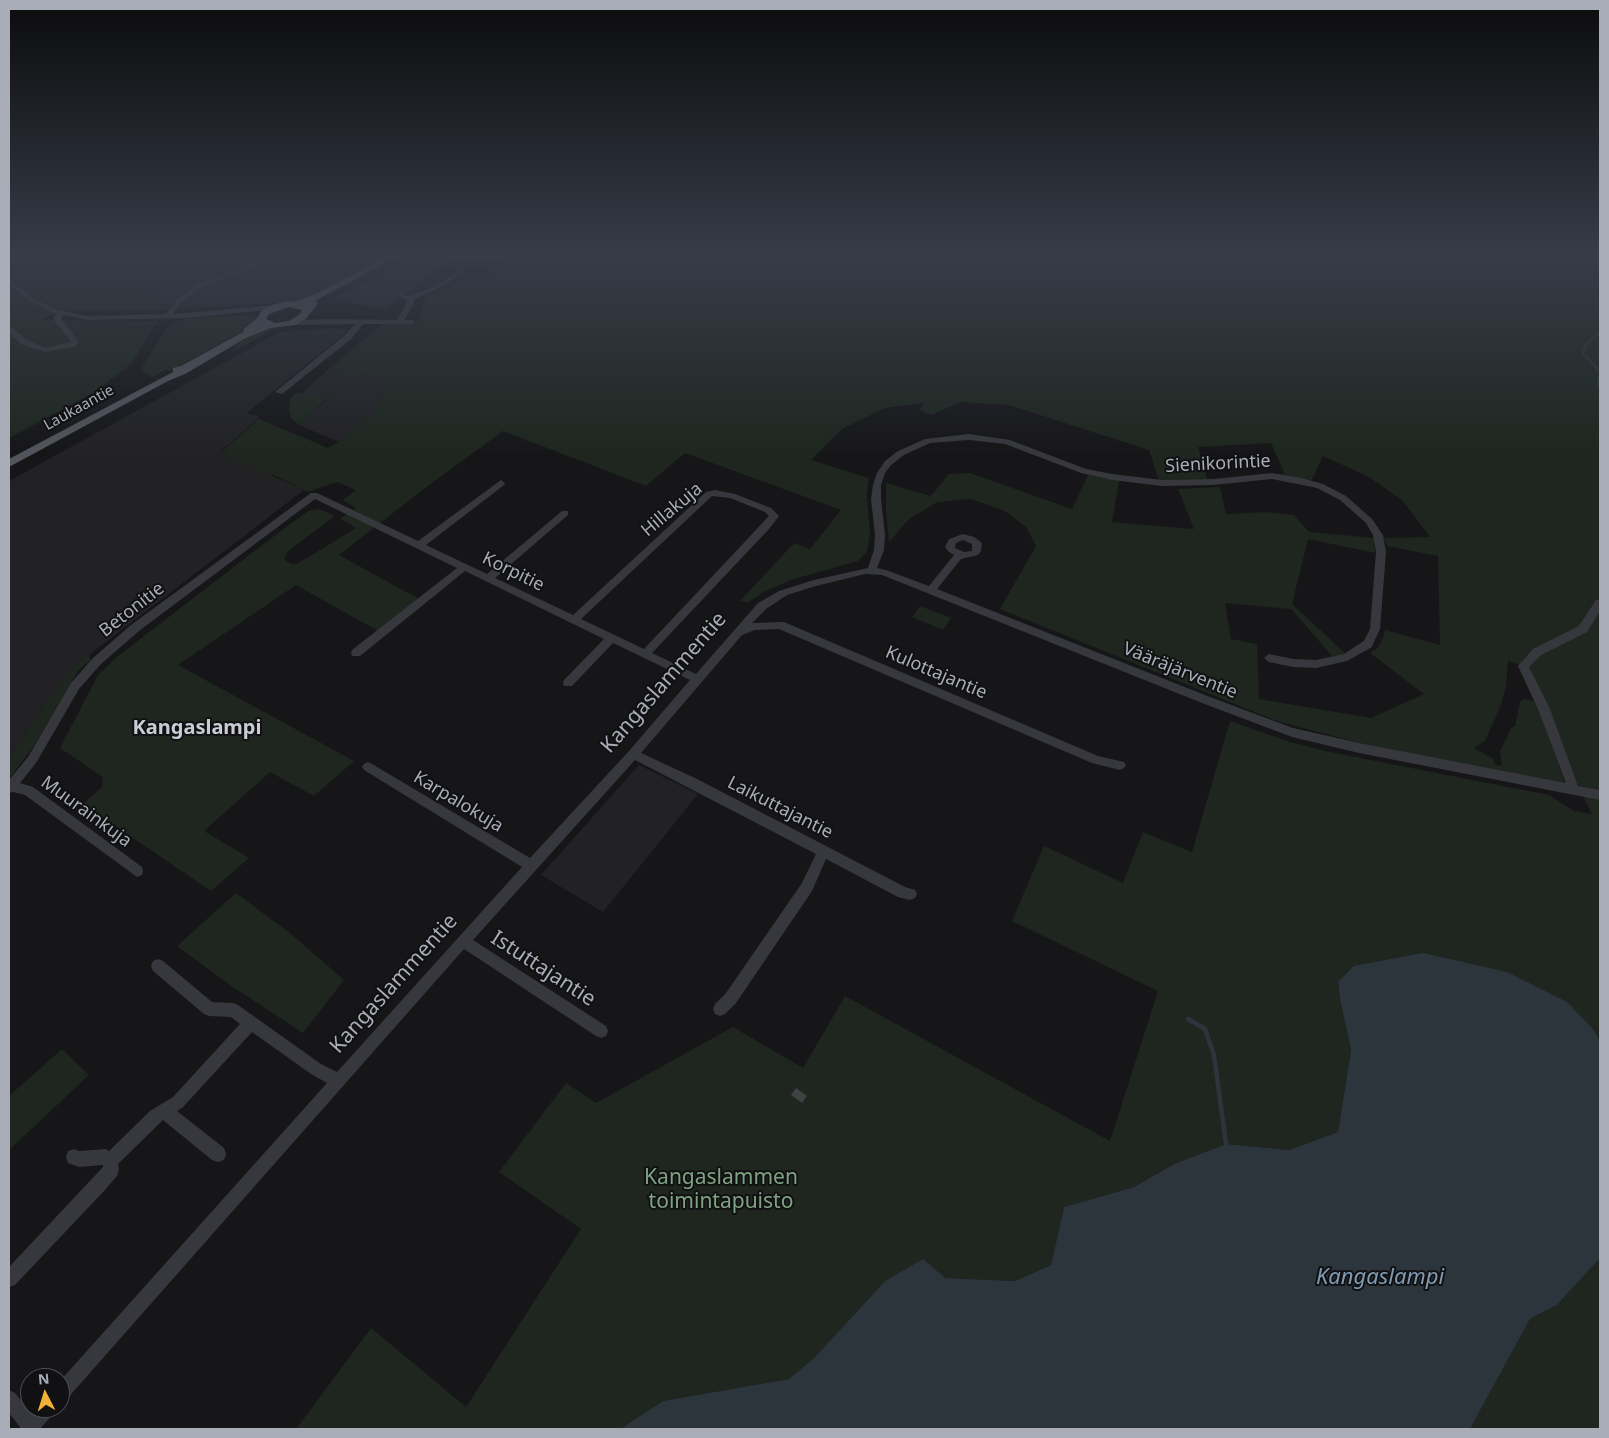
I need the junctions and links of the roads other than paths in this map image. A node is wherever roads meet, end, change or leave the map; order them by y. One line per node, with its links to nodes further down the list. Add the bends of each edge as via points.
1 (61, 322): 7 (street, via 75,342 45,350 24,342)
2 (261, 322): 9 (main road, Laukaantie, via 181,372)
3 (284, 322): 6 (main road)
4 (308, 322): 6 (street)
5 (360, 322): 8 (street, via 348,336)
6 (292, 323)
7 (9, 330)
8 (279, 392)
9 (9, 464)
10 (502, 482): 13 (street)
11 (314, 495): 13 (street, Korpitie); 32 (street, Betonitie, via 135,628 97,661 75,686 32,760)
12 (565, 512): 17 (street)
13 (419, 545): 15 (street, Korpitie)
14 (959, 554): 18 (street)
15 (464, 567): 17 (street, Korpitie); 24 (street)
16 (872, 570): 18 (street, Vääräjärventie); 20 (street, Vääräjärventie, via 804,586 783,593); 26 (street, Sienikorintie, via 879,550 876,499 881,473 901,453 928,442 969,437 1008,442 1084,471 1153,482 1205,483 1272,476 1302,481 1343,498 1369,520 1378,535 1381,552 1375,629 1368,644 1347,657 1316,664)
17 (488, 578): 21 (street, Korpitie)
18 (931, 590): 33 (street, Vääräjärventie, via 1292,732)
19 (1600, 603): 33 (street, via 1583,629 1537,652 1523,666 1544,709)
20 (762, 606): 22 (street, Kangaslammentie)
21 (574, 620): 23 (street, Korpitie); 25 (street, Hillakuja, via 709,494 732,496 768,510 774,516 771,522)
22 (737, 633): 28 (street, Kangaslammentie); 30 (street, Kulottajantie, via 754,626 780,624 1096,760)
23 (611, 638): 25 (street, Korpitie); 27 (street)
24 (356, 653)
25 (645, 654): 28 (street, Korpitie)
26 (1269, 658)
27 (572, 679)
28 (697, 679): 29 (street, Kangaslammentie)
29 (633, 754): 35 (street, Laikuttajantie); 36 (street, Kangaslammentie)
30 (1120, 765)
31 (368, 767): 36 (street, Karpalokuja)
32 (10, 787): 37 (street, Muurainkuja, via 29,791)
33 (1574, 790): 34 (street, Vääräjärventie)
34 (1600, 795)
35 (824, 850): 38 (street, Laikuttajantie); 41 (street, via 806,887)
36 (531, 865): 39 (street, Kangaslammentie)
37 (137, 871)
38 (910, 894)
39 (463, 941): 43 (street, Istuttajantie); 44 (street, Kangaslammentie)
40 (158, 966): 42 (street, via 209,1009 233,1010)
41 (720, 1010)
42 (251, 1023): 44 (street, via 316,1069); 45 (street, via 178,1102)
43 (602, 1031)
44 (338, 1080): 50 (street, Kangaslammentie)
45 (166, 1110): 46 (street); 48 (street, via 155,1116)
46 (218, 1154)
47 (74, 1157): 48 (street, via 106,1158)
48 (110, 1161): 49 (street, via 111,1170 106,1176)
49 (9, 1279)
50 (70, 1383)
51 (9, 1400): 53 (street)
52 (38, 1418): 53 (street)
53 (29, 1428)

